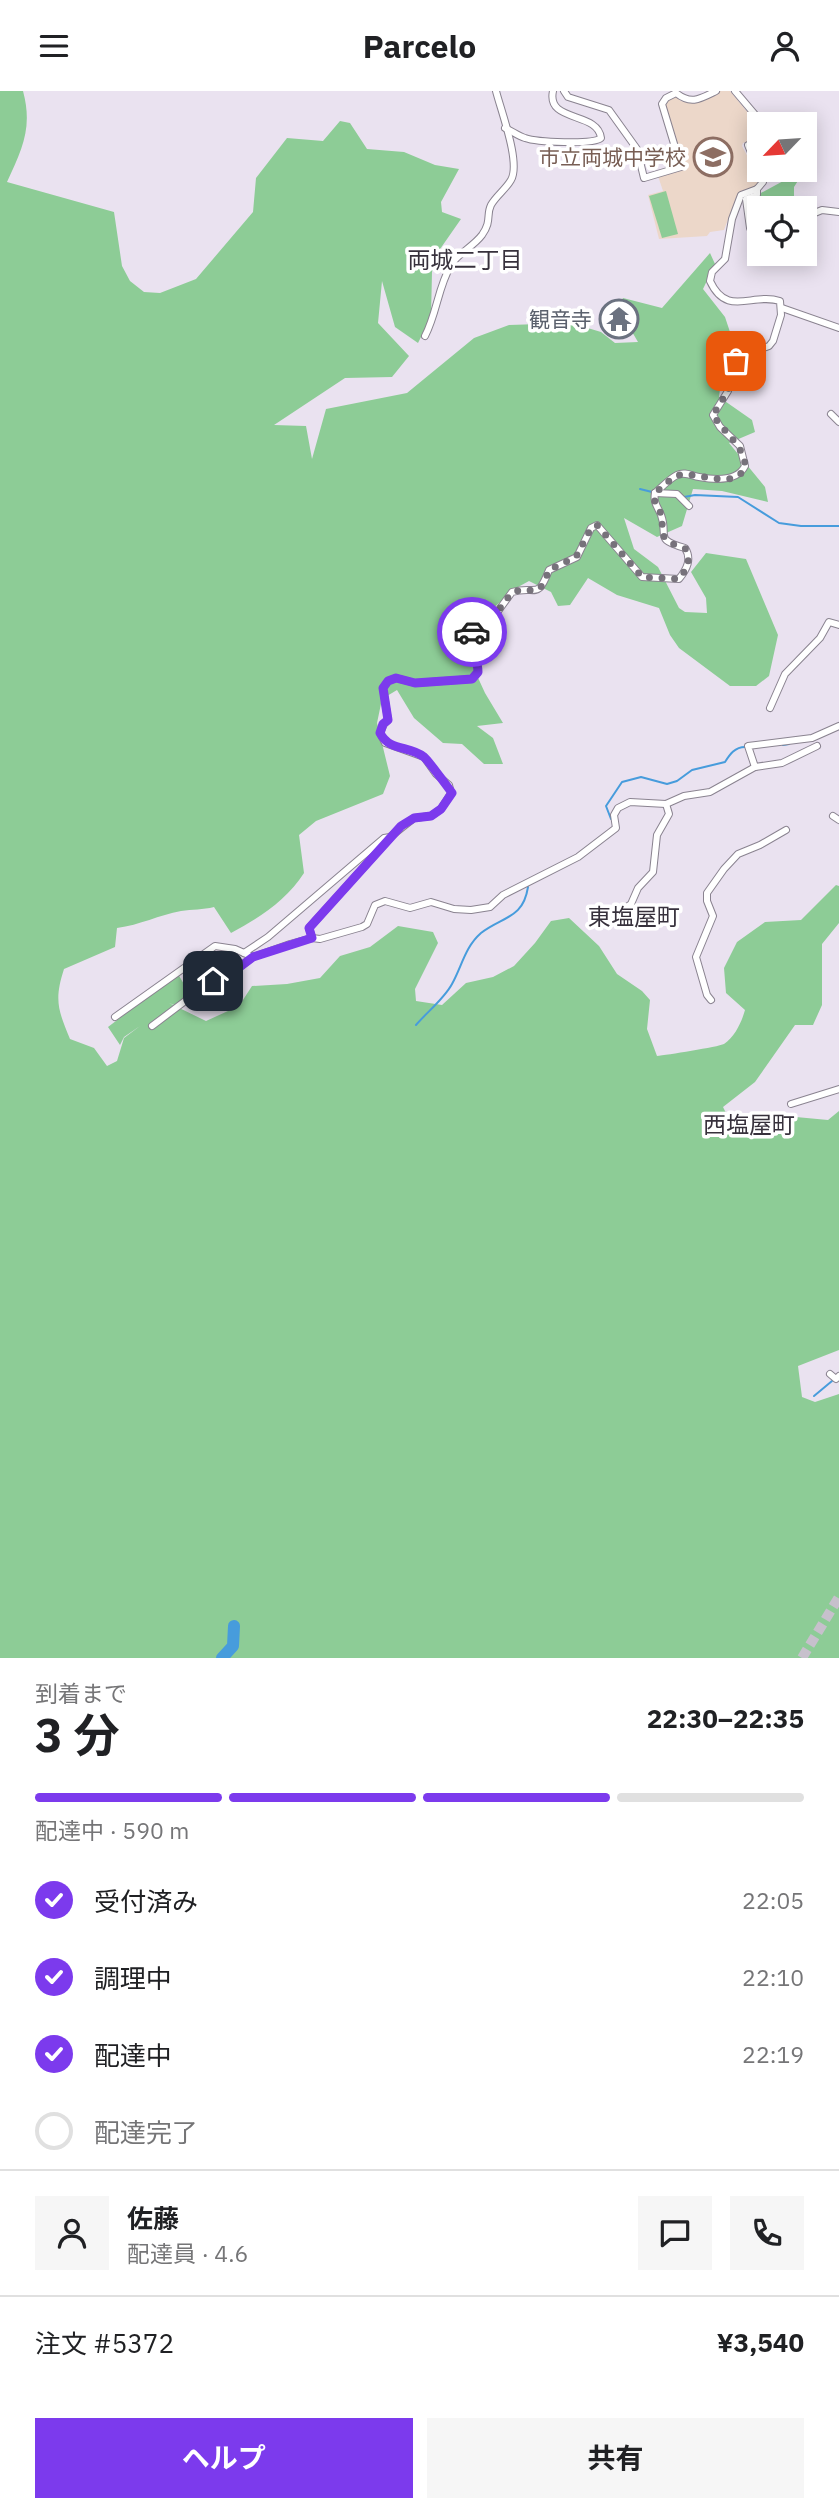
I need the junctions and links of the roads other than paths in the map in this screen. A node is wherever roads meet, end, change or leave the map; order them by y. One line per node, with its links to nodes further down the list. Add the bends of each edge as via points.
1 (496, 91): 7 (street)
2 (552, 91): 7 (street, via 557,107 597,126 601,138 575,143 527,139)
3 (564, 91): 4 (street, via 568,97 609,110 637,149 644,178 681,167 662,104 666,98 676,93 696,101)
4 (716, 91)
5 (735, 91): 6 (street)
6 (752, 112)
7 (505, 128): 15 (street, via 513,178 489,207 489,223 483,233 453,261)
8 (763, 182): 9 (street)
9 (757, 189): 10 (street); 13 (street, via 741,195 725,259 710,281 716,294 729,301 772,298 780,300)
10 (754, 196)
11 (817, 212): 12 (street)
12 (839, 212)
13 (782, 308): 14 (street); 18 (street, via 773,341 736,361 728,391 713,415 740,446 743,470 729,479 677,475)
14 (839, 328)
15 (425, 336)
16 (831, 414): 17 (street)
17 (839, 422)
18 (655, 493): 19 (street, via 677,494); 27 (street, via 665,538 689,554 679,579 642,577 597,525 576,557 549,570 542,587 512,592 493,618 469,634 478,661 472,679 388,681 383,688 388,720 380,733 385,743 424,757 452,793 441,809 414,818)
19 (689, 506)
20 (839, 625): 21 (street, via 829,622 821,638 785,674)
21 (770, 708)
22 (839, 726): 24 (street, via 812,738 748,746)
23 (817, 746): 24 (street, via 782,763)
24 (755, 767): 25 (street, via 710,792)
25 (666, 804): 28 (street, via 669,814 657,835 653,872 631,904); 29 (street, via 630,802 618,808 616,828 578,857 503,895 489,907 463,909 431,902 410,908 384,901 375,905 362,927)
26 (786, 830): 32 (street, via 737,854 710,886 707,893 713,916 696,957)
27 (390, 837): 29 (street, via 309,928); 30 (street)
28 (617, 914)
29 (312, 938): 31 (street)
30 (244, 953): 31 (street); 33 (street, via 215,946)
31 (253, 957): 34 (street, via 237,969 229,968)
32 (711, 1000)
33 (115, 1017)
34 (152, 1026)
35 (839, 1089): 36 (street)
36 (791, 1104)

